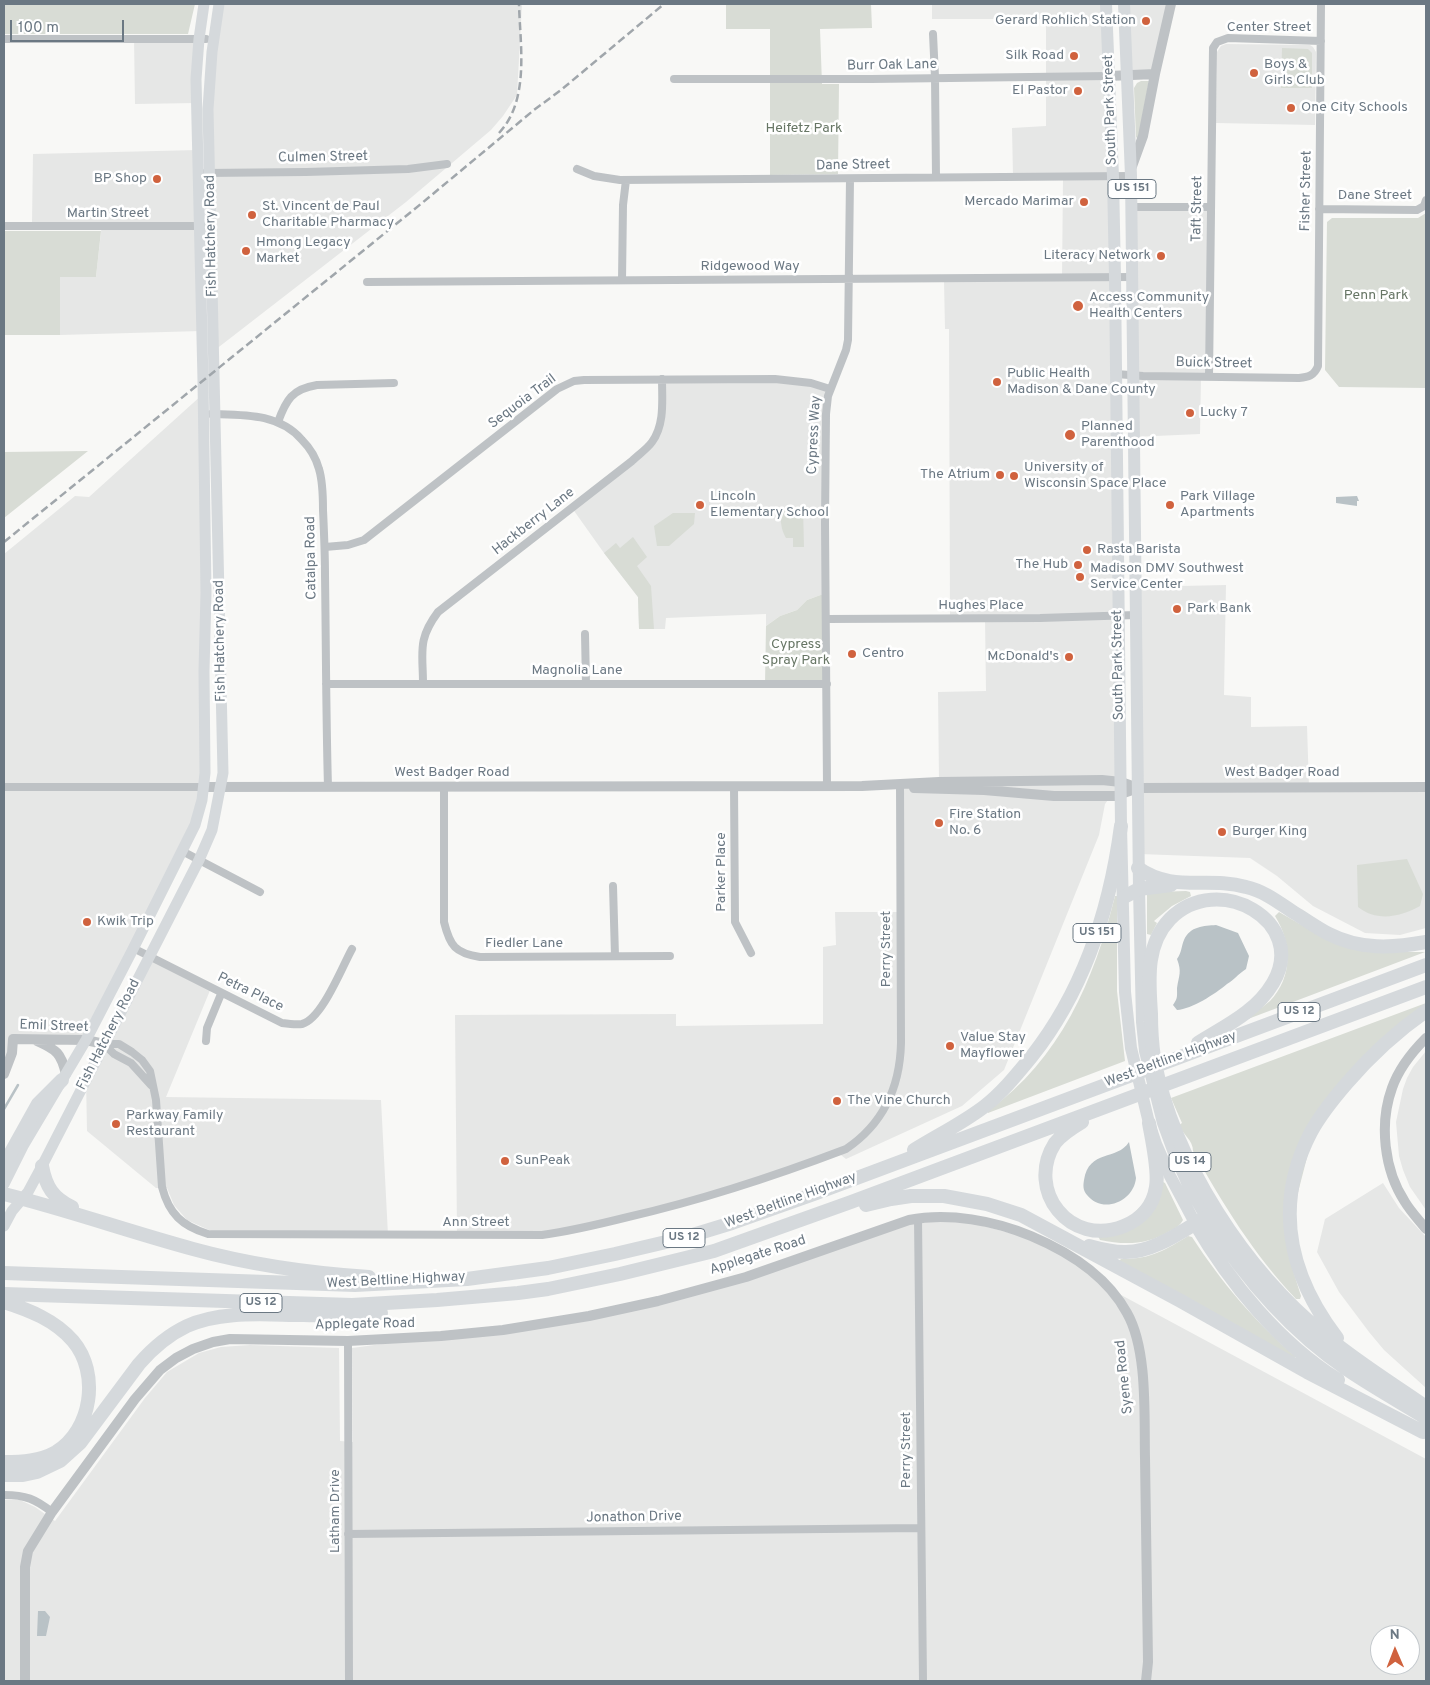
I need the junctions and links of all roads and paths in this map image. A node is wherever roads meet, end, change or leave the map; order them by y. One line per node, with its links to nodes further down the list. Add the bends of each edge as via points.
1 (204, 4): 9 (main road, Fish Hatchery Road)
2 (220, 4): 20 (main road, Fish Hatchery Road, via 208,109)
3 (1106, 4): 14 (main road, South Park Street / US 151)
4 (1124, 4): 13 (main road, South Park Street / US 151)
5 (1171, 4): 12 (street)
6 (1321, 4): 10 (street, Fisher Street)
7 (933, 34): 15 (street)
8 (4, 39): 9 (street)
9 (203, 39): 19 (main road, Fish Hatchery Road, via 196,79)
10 (1321, 41): 11 (street, Center Street, via 1228,38); 29 (street, Fisher Street)
11 (1217, 42): 28 (street, Taft Street, via 1212,57)
12 (1155, 74): 13 (street); 21 (street, via 1143,136)
13 (1127, 75): 14 (street); 21 (main road, South Park Street / US 151)
14 (1110, 76): 15 (street, Burr Oak Lane); 23 (main road, South Park Street / US 151)
15 (935, 77): 16 (street, Burr Oak Lane); 22 (street)
16 (674, 78)
17 (447, 164): 20 (street, Culmen Street, via 408,169)
18 (577, 169): 25 (street, Dane Street, via 594,176)
19 (199, 173): 20 (street, Culmen Street); 31 (main road, Fish Hatchery Road)
20 (211, 173): 32 (main road, Fish Hatchery Road)
21 (1131, 173): 23 (street, Dane Street); 27 (main road, South Park Street / US 151)
22 (936, 177): 23 (street, Dane Street); 24 (street, Dane Street)
23 (1113, 177): 33 (main road, South Park Street / US 151)
24 (850, 178): 25 (street, Dane Street); 35 (street, Cypress Way)
25 (626, 180): 36 (street)
26 (1426, 200): 29 (street, Dane Street, via 1424,206 1417,210)
27 (1132, 207): 28 (street); 34 (main road, South Park Street / US 151)
28 (1210, 207): 41 (street, Taft Street)
29 (1318, 209): 40 (street, Fisher Street, via 1318,366)
30 (4, 226): 31 (street, Martin Street)
31 (199, 226): 32 (street, Martin Street); 45 (main road, Fish Hatchery Road)
32 (212, 226): 46 (main road, Fish Hatchery Road)
33 (1115, 277): 34 (street, Ridgewood Way); 35 (street, Ridgewood Way); 38 (main road, South Park Street / US 151)
34 (1133, 277): 39 (main road, South Park Street / US 151)
35 (850, 279): 36 (street, Ridgewood Way); 44 (street, Cypress Way, via 848,340)
36 (622, 280): 37 (street, Ridgewood Way)
37 (367, 282)
38 (1116, 374): 39 (street, Buick Street); 50 (main road, South Park Street / US 151)
39 (1133, 374): 41 (street, Buick Street); 49 (main road, South Park Street / US 151)
40 (1311, 376): 41 (street, Buick Street)
41 (1209, 377)
42 (662, 379): 44 (street, Sequoia Trail, via 781,379); 48 (street, Sequoia Trail, via 584,380 558,388 364,540); 54 (street, Hackberry Lane, via 660,425 652,442 438,612 424,637)
43 (394, 383): 47 (street, via 306,387 288,400)
44 (830, 389): 51 (street, Cypress Way, via 826,414)
45 (204, 414): 46 (street, Catalpa Road); 63 (main road, Fish Hatchery Road)
46 (216, 414): 47 (street, Catalpa Road, via 254,416); 64 (main road, Fish Hatchery Road, via 224,773)
47 (278, 422): 48 (street, Catalpa Road, via 301,438 319,468)
48 (325, 547): 53 (street, Catalpa Road)
49 (1136, 615): 50 (street, Hughes Place); 67 (main road, South Park Street / US 151)
50 (1119, 616): 51 (street, Hughes Place); 66 (main road, South Park Street / US 151)
51 (827, 619): 56 (street, Cypress Way)
52 (585, 634): 55 (street)
53 (326, 684): 54 (street, Magnolia Lane); 65 (street, Catalpa Road)
54 (422, 684): 55 (street, Magnolia Lane)
55 (586, 684): 56 (street, Magnolia Lane)
56 (827, 684): 60 (street, Cypress Way)
57 (900, 785): 60 (street, West Badger Road); 66 (street, West Badger Road, via 1036,796); 66 (street, West Badger Road, via 1109,780); 97 (street, Perry Street, via 900,1064 896,1084)
58 (444, 786): 59 (street, West Badger Road); 65 (street, West Badger Road); 81 (street, Fiedler Lane, via 444,922 449,939 457,949 480,957)
59 (734, 786): 60 (street, West Badger Road); 80 (street, Parker Place, via 735,922)
60 (827, 786)
61 (1426, 786): 67 (street, West Badger Road)
62 (4, 787): 63 (street, West Badger Road)
63 (204, 787): 64 (street, West Badger Road); 69 (main road, Fish Hatchery Road, via 195,825)
64 (221, 787): 65 (street, West Badger Road); 70 (main road, Fish Hatchery Road, via 212,830)
65 (328, 787)
66 (1121, 788): 67 (street, West Badger Road); 68 (main road, South Park Street / US 151)
67 (1138, 788): 71 (main road, South Park Street / US 151)
68 (1121, 826): 76 (main road, South Park Street / US 14); 101 (highway, US 151, via 1109,894 1094,944 1055,1025 1032,1056 984,1107)
69 (182, 851): 70 (street); 78 (main road, Fish Hatchery Road)
70 (199, 860): 75 (street); 83 (main road, Fish Hatchery Road)
71 (1138, 868): 72 (highway, via 1166,881); 74 (main road, South Park Street / US 151)
72 (1187, 883): 74 (highway); 77 (highway, via 1247,887 1266,894 1329,934 1360,944 1385,948)
73 (613, 886): 81 (street)
74 (1138, 889): 76 (highway); 107 (main road, South Park Street / US 151, via 1142,1022 1146,1051 1158,1105)
75 (260, 892)
76 (1124, 897): 99 (main road, South Park Street / US 14, via 1127,1021)
77 (1426, 942)
78 (133, 948): 83 (street, Petra Place); 91 (main road, Fish Hatchery Road)
79 (352, 949): 86 (street, Petra Place, via 323,1004 314,1017 303,1024 282,1024)
80 (751, 953)
81 (615, 956): 82 (street, Fiedler Lane)
82 (670, 956)
83 (148, 957): 86 (street, Petra Place); 93 (main road, Fish Hatchery Road)
84 (1426, 965): 94 (highway, West Beltline Highway / US 12)
85 (1426, 987): 98 (highway, West Beltline Highway / US 12)
86 (221, 994): 92 (street, via 207,1028)
87 (1426, 1011): 119 (highway, via 1368,1058 1326,1108 1302,1151 1292,1189 1291,1225 1297,1266 1312,1301)
88 (1426, 1038): 109 (street, via 1406,1060 1392,1088 1385,1124 1387,1154 1394,1182 1405,1203)
89 (9, 1039): 90 (street, Emil Street); 95 (street, via 12,1053)
90 (34, 1039): 91 (street, Emil Street); 96 (street, via 59,1054)
91 (86, 1040): 93 (street, Emil Street); 96 (main road, Fish Hatchery Road)
92 (206, 1042)
93 (104, 1044): 97 (street, Ann Street, via 119,1044 137,1055 150,1071 166,1200 185,1225 220,1236 561,1233 718,1194 846,1149 869,1130); 102 (main road, Fish Hatchery Road)
94 (1172, 1059): 101 (highway, West Beltline Highway / US 12); 119 (highway, US 14, via 1245,1014 1273,982 1280,963 1278,940 1266,919 1246,905 1222,899 1197,903 1174,915 1160,931 1150,958 1154,1058 1182,1146 1223,1220 1268,1280 1319,1330)
95 (4, 1074)
96 (64, 1077): 100 (highway, via 38,1104); 103 (main road, Fish Hatchery Road)
97 (884, 1109)
98 (1096, 1111): 99 (highway, via 1064,1133 1056,1143 1050,1153 1046,1175 1056,1209 1064,1218 1090,1231 1108,1231 1131,1223 1145,1212 1152,1201 1157,1186); 112 (highway, West Beltline Highway / US 12)
99 (1149, 1123): 107 (main road, South Park Street / US 14, via 1170,1176)
100 (4, 1165)
101 (892, 1165): 114 (highway, West Beltline Highway / US 12, via 683,1238 548,1268)
102 (42, 1166): 105 (main road, Fish Hatchery Road); 110 (highway, via 49,1189 62,1202)
103 (4, 1184)
104 (4, 1194): 105 (highway)
105 (22, 1199): 108 (main road, Fish Hatchery Road); 110 (highway)
106 (918, 1218): 118 (street, Applegate Road, via 746,1276 652,1303 503,1330); 127 (street, Perry Street); 132 (street, Syene Road, via 982,1222 1014,1229 1045,1242 1089,1269 1127,1312 1137,1343 1144,1392)
107 (1201, 1220): 111 (highway, via 1140,1251 1099,1248); 121 (highway, US 14, via 1285,1318 1347,1370); 122 (highway, US 14, via 1214,1254 1272,1325 1331,1376)
108 (4, 1226)
109 (1426, 1229)
110 (141, 1233): 114 (highway, via 227,1257 290,1269 369,1277)
111 (1064, 1238): 112 (highway, via 1021,1214 1001,1208 963,1198 920,1196 882,1201); 122 (highway)
112 (714, 1251): 115 (highway, West Beltline Highway / US 12, via 580,1283)
113 (4, 1273): 114 (highway, West Beltline Highway / US 12, via 355,1285)
114 (467, 1278)
115 (518, 1293): 116 (highway, West Beltline Highway / US 12, via 352,1305); 124 (highway, via 397,1312 334,1316 228,1316 193,1324 162,1341 149,1353 80,1442 60,1461 37,1472)
116 (4, 1294)
117 (4, 1302): 123 (highway, via 37,1314 73,1341 88,1371 90,1395 76,1432 56,1452 31,1461)
118 (348, 1341): 126 (street, Applegate Road, via 230,1339 193,1349 176,1358 160,1370 135,1399); 128 (street, Latham Drive)
119 (1348, 1353): 120 (highway, US 14)
120 (1426, 1407)
121 (1426, 1418)
122 (1424, 1433)
123 (4, 1462)
124 (4, 1475)
125 (4, 1494): 126 (street, via 27,1496)
126 (52, 1512): 129 (street, Applegate Road, via 28,1551 25,1567)
127 (920, 1528): 128 (street, Jonathon Drive); 131 (street, Perry Street)
128 (348, 1534): 130 (street, Latham Drive)
129 (25, 1681)
130 (349, 1681)
131 (923, 1681)
132 (1146, 1681)

